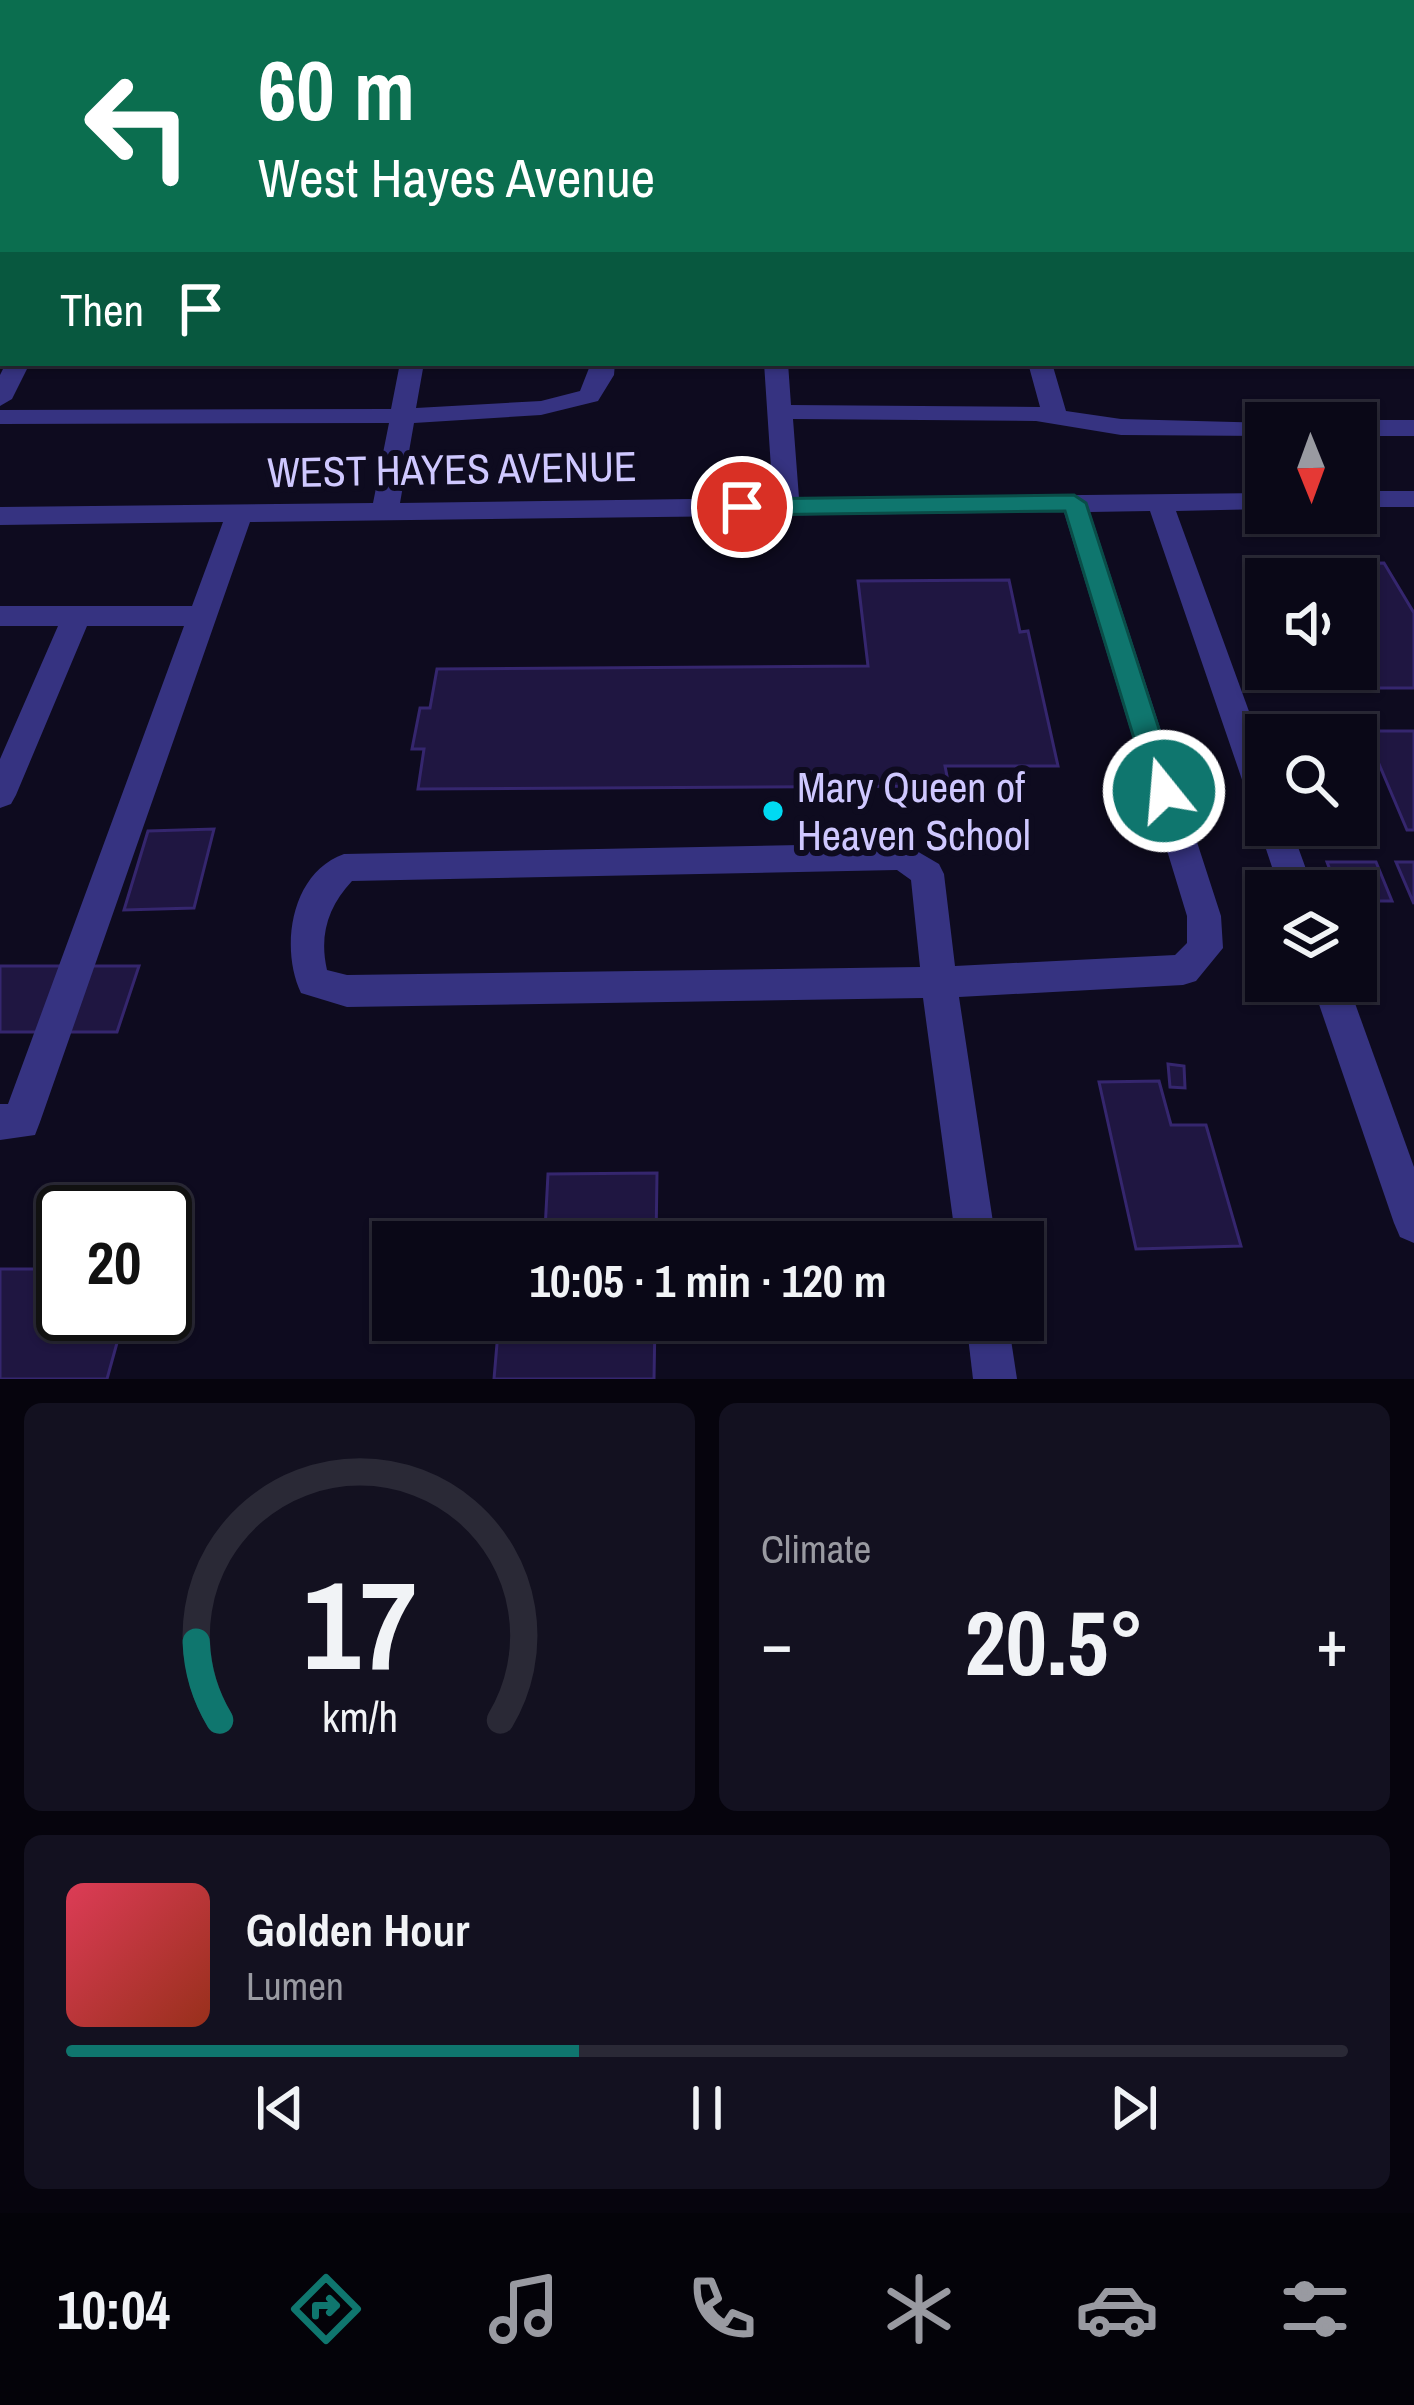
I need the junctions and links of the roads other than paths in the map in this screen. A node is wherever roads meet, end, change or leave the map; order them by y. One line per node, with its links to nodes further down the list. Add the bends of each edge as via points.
1 (16, 366): 6 (street)
2 (411, 366): 8 (street)
3 (603, 366): 8 (street, via 589,396 557,404)
4 (776, 366): 7 (street)
5 (1041, 366): 9 (street)
6 (0, 399)
7 (781, 412): 9 (street); 19 (street)
8 (402, 416): 10 (street); 20 (street)
9 (1055, 416): 11 (street, via 1121,427)
10 (0, 417)
11 (1245, 428)
12 (1377, 428): 13 (street)
13 (1414, 428)
14 (1414, 499): 16 (street)
15 (1245, 500): 17 (street, WEST HAYES AVENUE)
16 (1377, 500)
17 (1160, 502): 18 (street, WEST HAYES AVENUE); 26 (street)
18 (1074, 503): 19 (street, WEST HAYES AVENUE); 28 (street, via 1204,916 1205,948 1183,970)
19 (787, 506): 20 (street, WEST HAYES AVENUE)
20 (385, 512): 21 (street, WEST HAYES AVENUE)
21 (239, 514): 22 (street, WEST HAYES AVENUE); 25 (street)
22 (0, 516)
23 (0, 616): 24 (street)
24 (77, 616): 25 (street); 27 (street)
25 (205, 616): 30 (street, via 21,1122)
26 (1245, 743)
27 (0, 795)
28 (939, 982): 28 (street, via 927,874 903,856 344,868 322,889 303,959 314,982 347,991); 31 (street)
29 (1336, 1002): 32 (street)
30 (0, 1122)
31 (973, 1221)
32 (1414, 1223)
33 (990, 1341): 34 (street)
34 (995, 1379)

